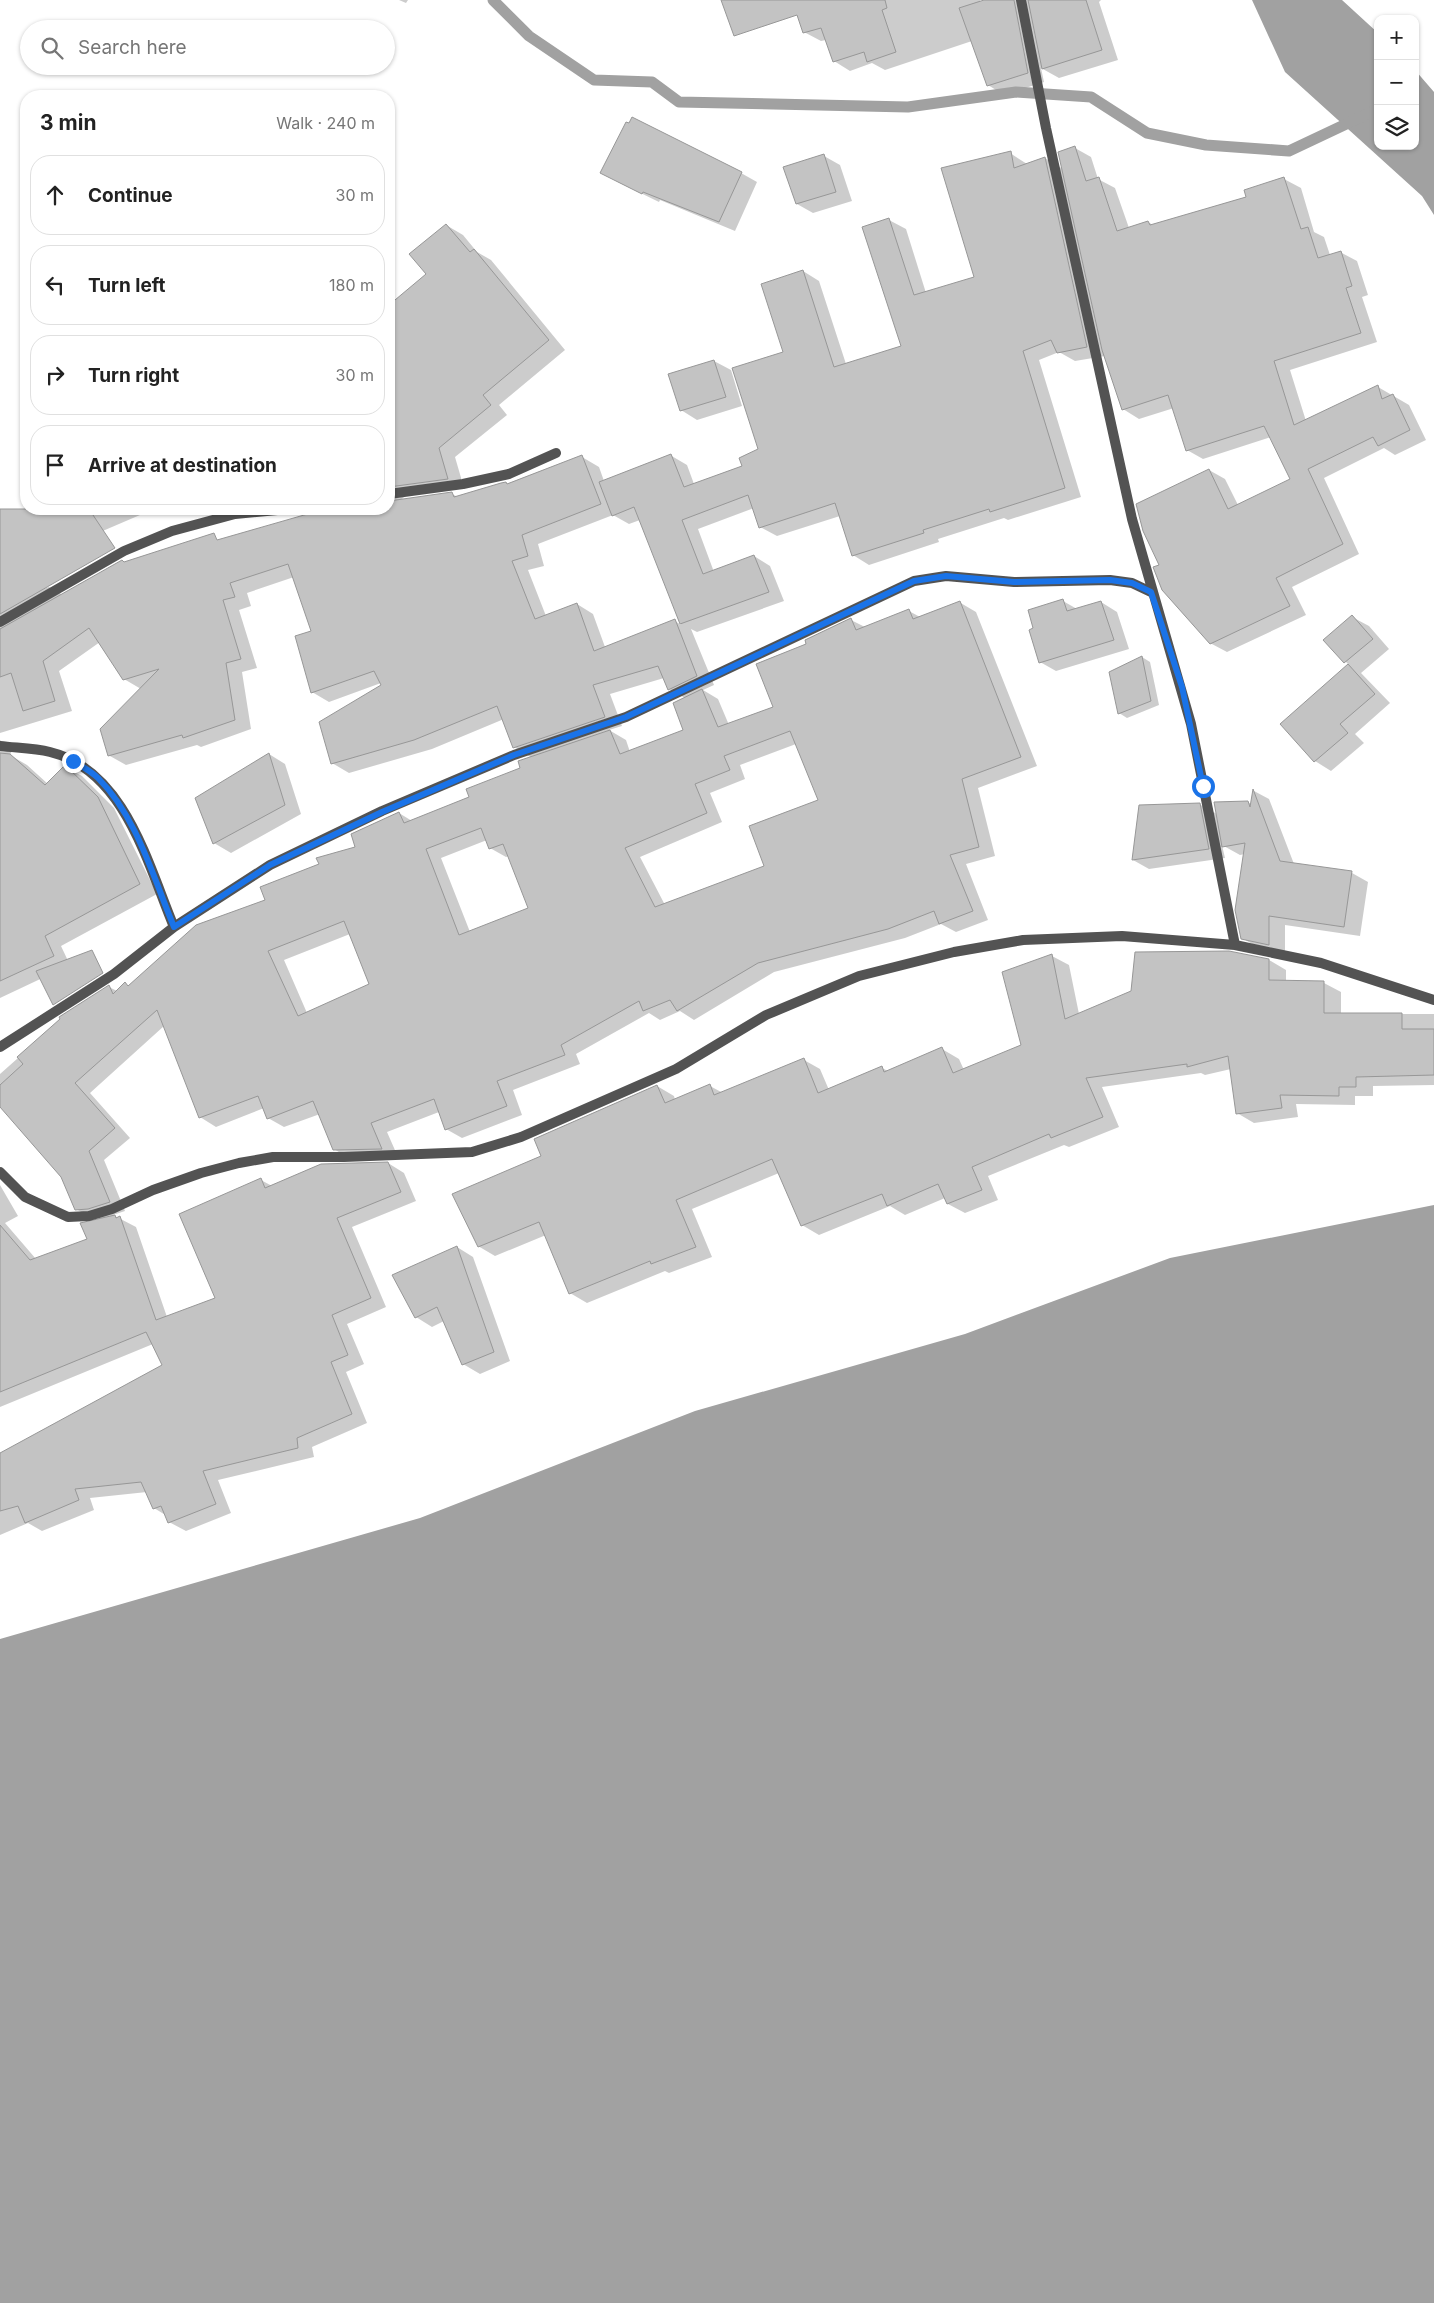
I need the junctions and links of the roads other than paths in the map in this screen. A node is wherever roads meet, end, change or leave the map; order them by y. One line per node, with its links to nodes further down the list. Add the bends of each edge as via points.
1 (1021, 0): 5 (street, via 1046,128)
2 (556, 453): 3 (street, via 509,474)
3 (395, 493)
4 (231, 515): 6 (street, via 172,531 124,551)
5 (1151, 592): 8 (street, via 1132,583 1110,580 1014,582 946,576 914,581 626,717 514,755 364,820 270,865); 9 (street, via 1191,724)
6 (0, 622)
7 (0, 746): 8 (street, via 50,752 73,761 97,777 119,804 138,839)
8 (174, 927): 11 (street, via 114,974)
9 (1235, 945): 10 (street, via 1321,963); 12 (street, via 1122,936 1023,940 954,952 859,976 766,1015 676,1069 520,1137 472,1152 265,1158 201,1173 89,1216 68,1217 25,1197)
10 (1434, 1000)
11 (0, 1047)
12 (0, 1172)

